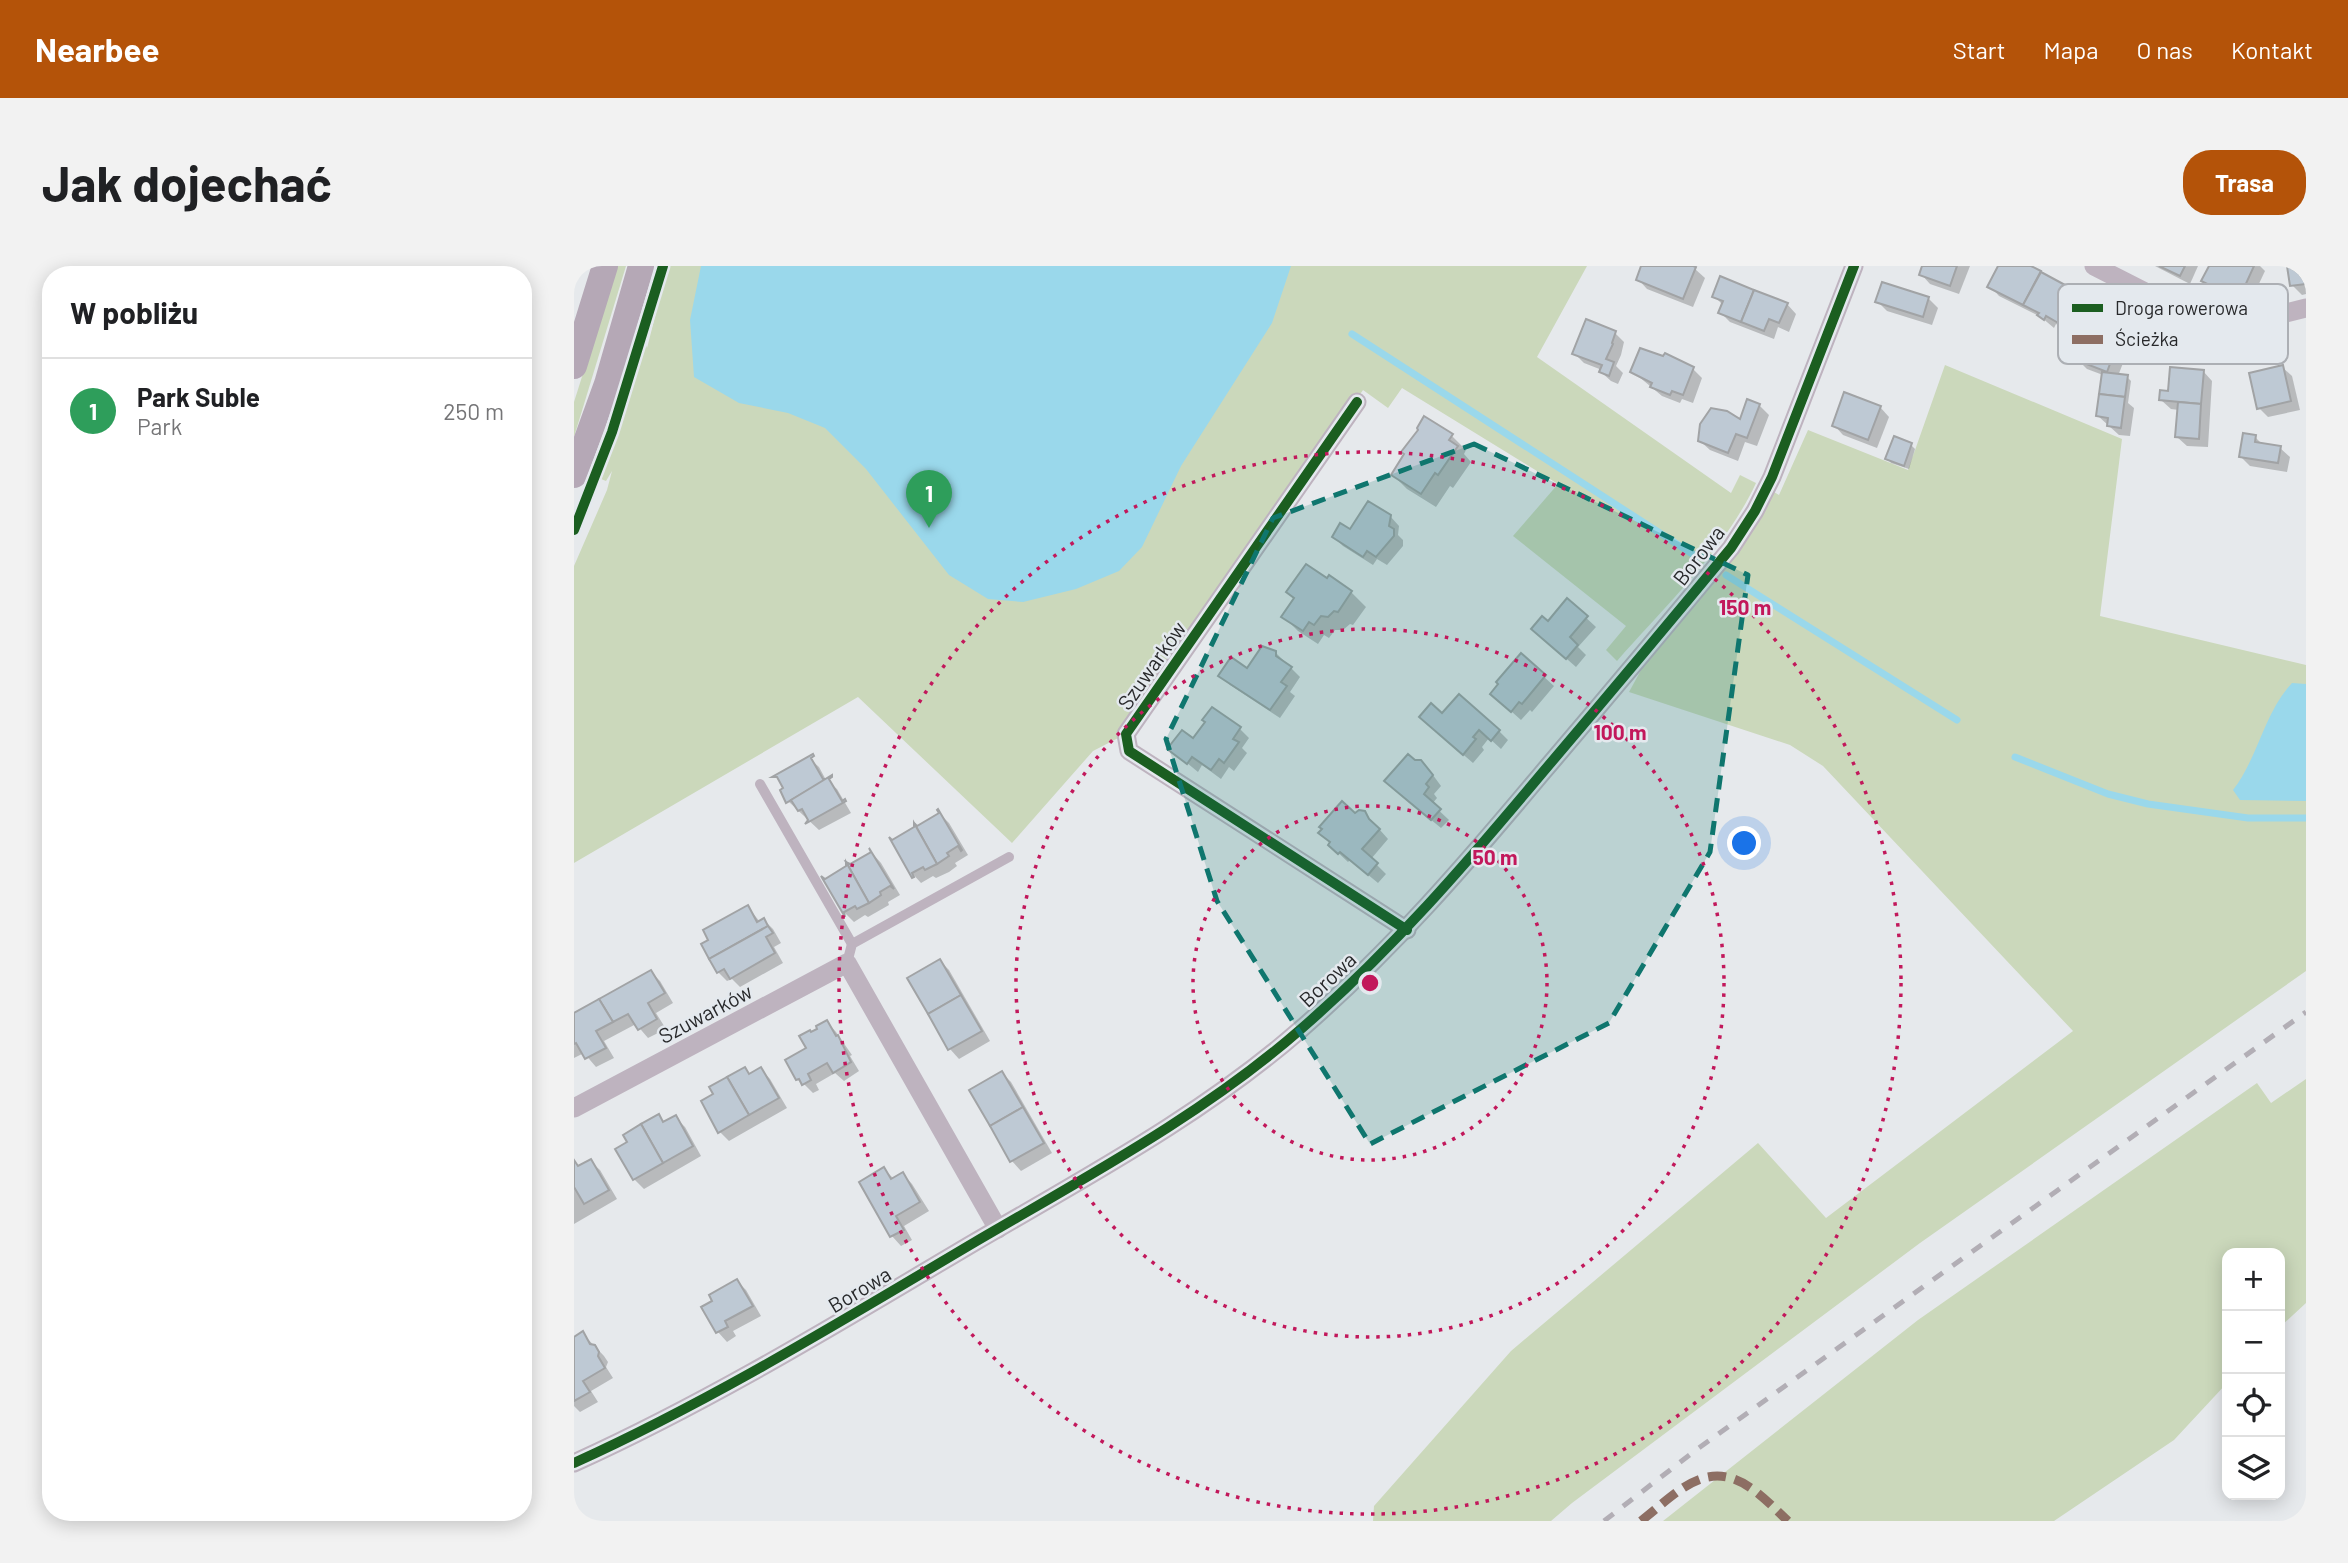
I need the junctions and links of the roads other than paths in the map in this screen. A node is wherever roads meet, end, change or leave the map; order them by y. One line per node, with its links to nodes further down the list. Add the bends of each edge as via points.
1 (605, 266): 8 (street)
2 (641, 266): 10 (street, via 607,384)
3 (1854, 266): 13 (street, Borowa, via 1772,477 1731,548)
4 (2094, 266): 5 (street)
5 (2129, 284)
6 (2306, 308): 7 (street)
7 (2288, 312)
8 (574, 366)
9 (1357, 402): 13 (street, Szuwarków, via 1126,734 1129,751)
10 (574, 475)
11 (760, 785): 14 (lane)
12 (1009, 857): 14 (lane)
13 (1407, 930): 16 (street, Borowa, via 1299,1031 1219,1095)
14 (849, 953): 15 (street, Szuwarków); 16 (street)
15 (574, 1108)
16 (998, 1228): 17 (street, Borowa, via 769,1363)
17 (574, 1463)

